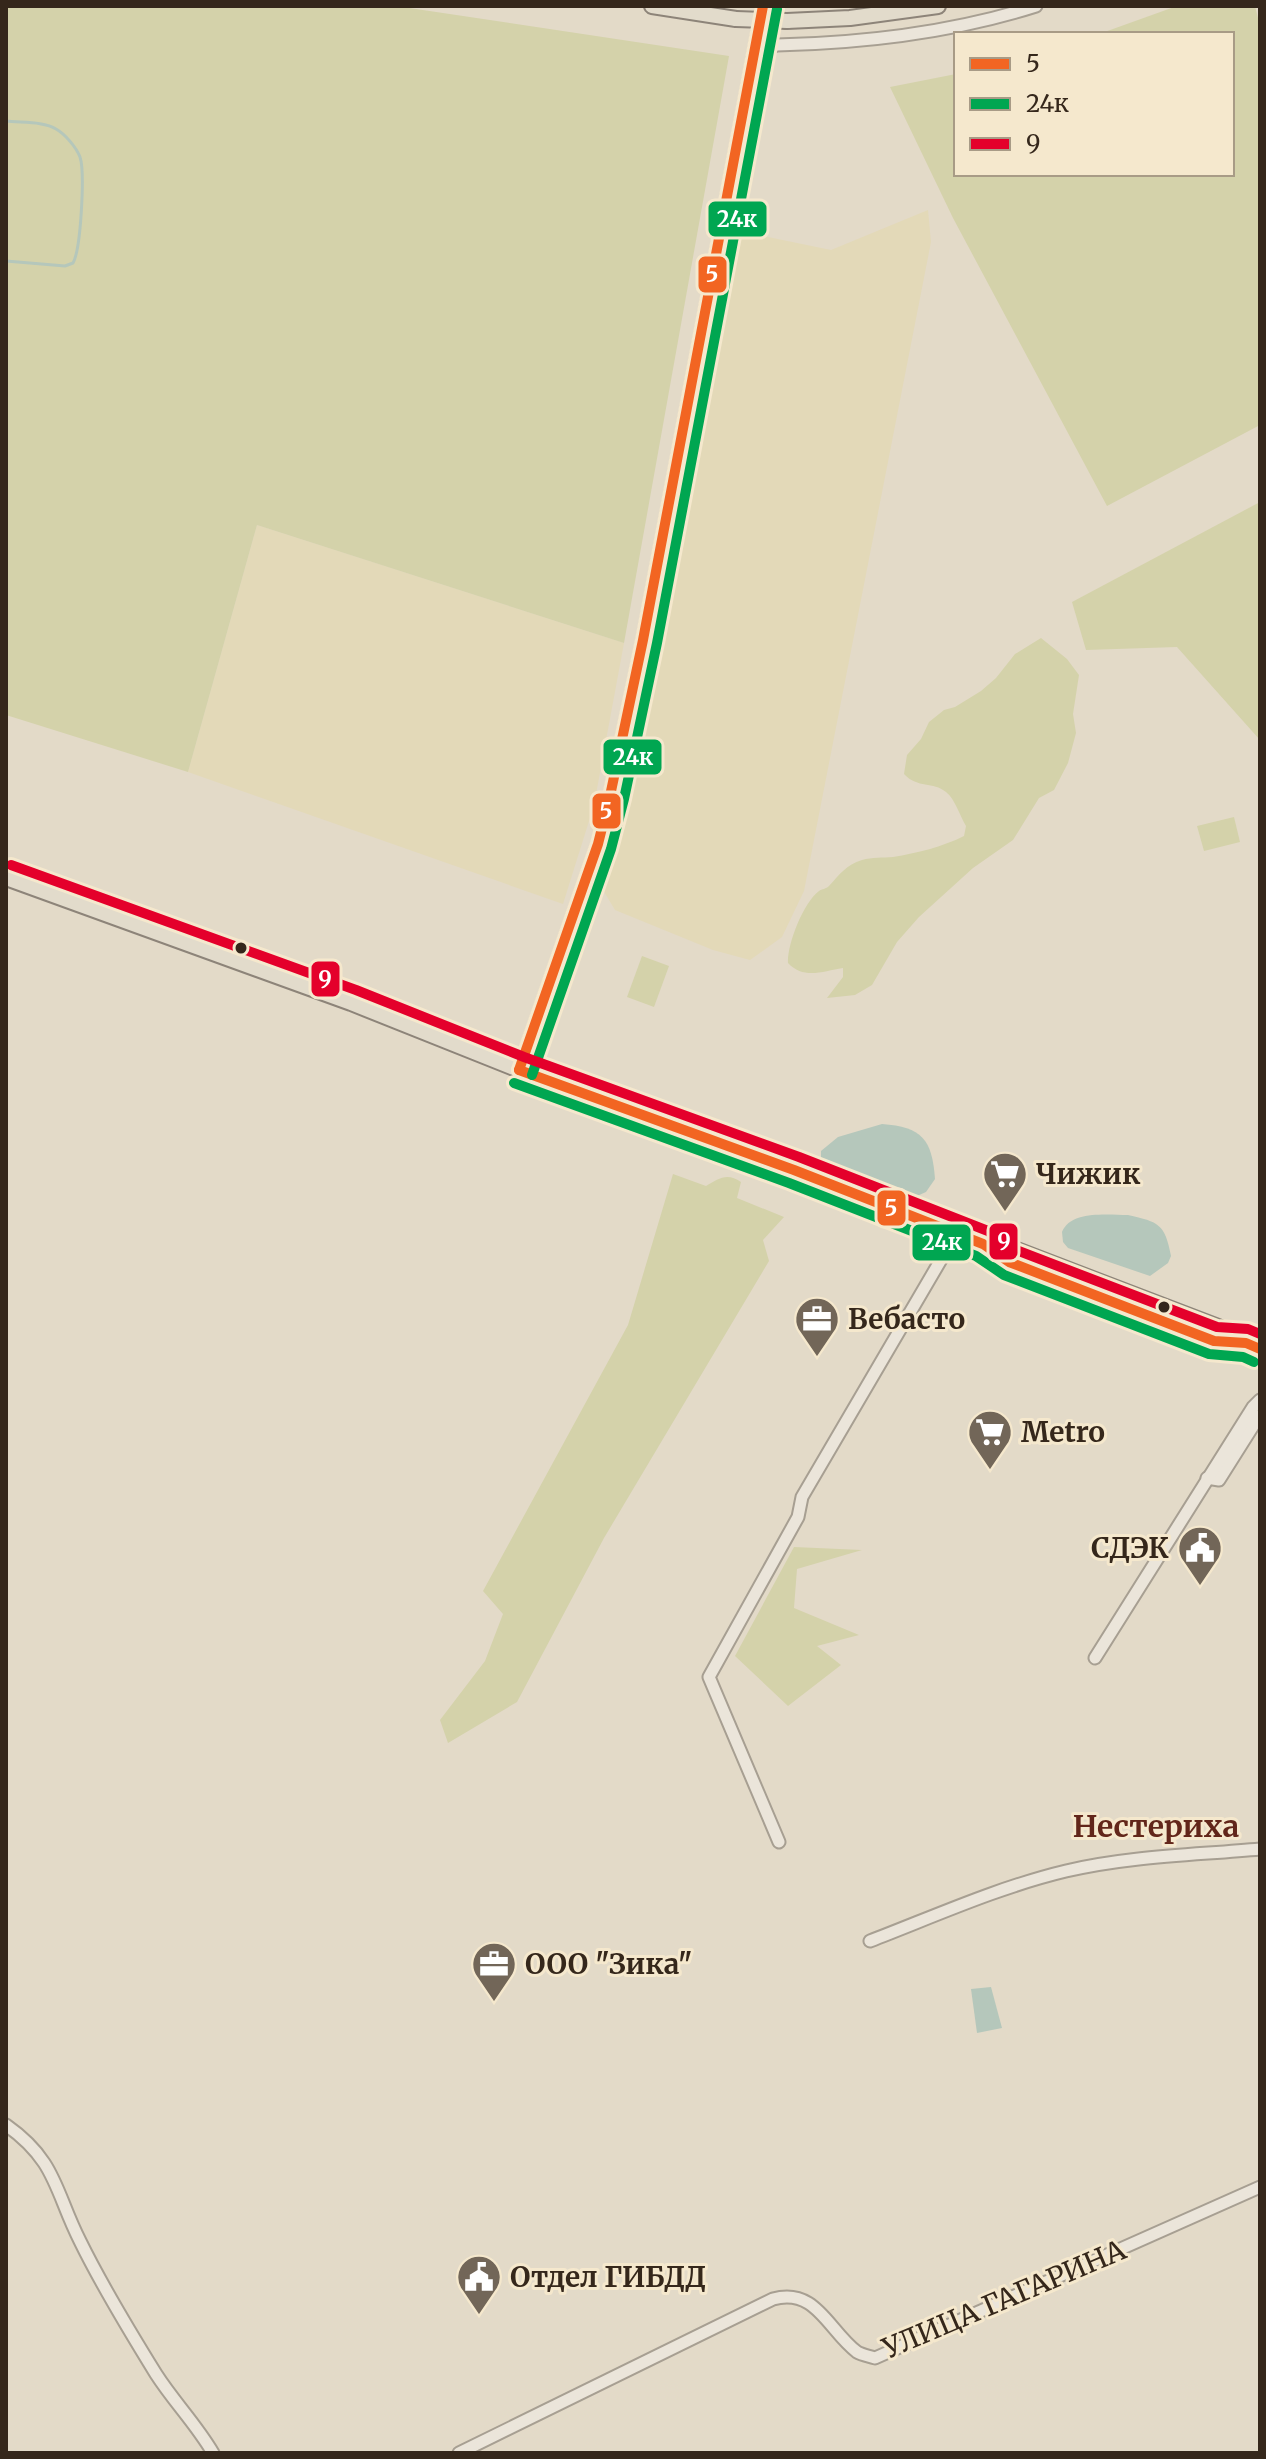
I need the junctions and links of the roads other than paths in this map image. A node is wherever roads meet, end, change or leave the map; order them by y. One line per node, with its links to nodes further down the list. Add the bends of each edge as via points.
1 (652, 6): 3 (main road, bridge, via 787,21)
2 (763, 6): 5 (street)
3 (938, 6)
4 (1036, 6): 5 (street, via 912,33 777,45 760,50)
5 (753, 59): 7 (street, via 610,796)
6 (6, 878): 7 (main road)
7 (519, 1070): 8 (main road)
8 (956, 1234): 9 (main road, via 1014,1249 1218,1327); 14 (street, via 802,1497 798,1517 709,1677)
9 (1260, 1349)
10 (1260, 1400): 12 (street)
11 (1260, 1415): 12 (street)
12 (1213, 1479): 13 (street)
13 (1095, 1658)
14 (779, 1842)
15 (1260, 1849): 16 (street, via 1068,1871 1015,1885)
16 (870, 1941)
17 (6, 2125): 19 (street, via 36,2151 56,2181 97,2273 156,2374)
18 (1260, 2187): 20 (street, УЛИЦА ГАГАРИНА, via 875,2358 858,2353 809,2302 786,2296 773,2299)
19 (213, 2453)
20 (459, 2453)

